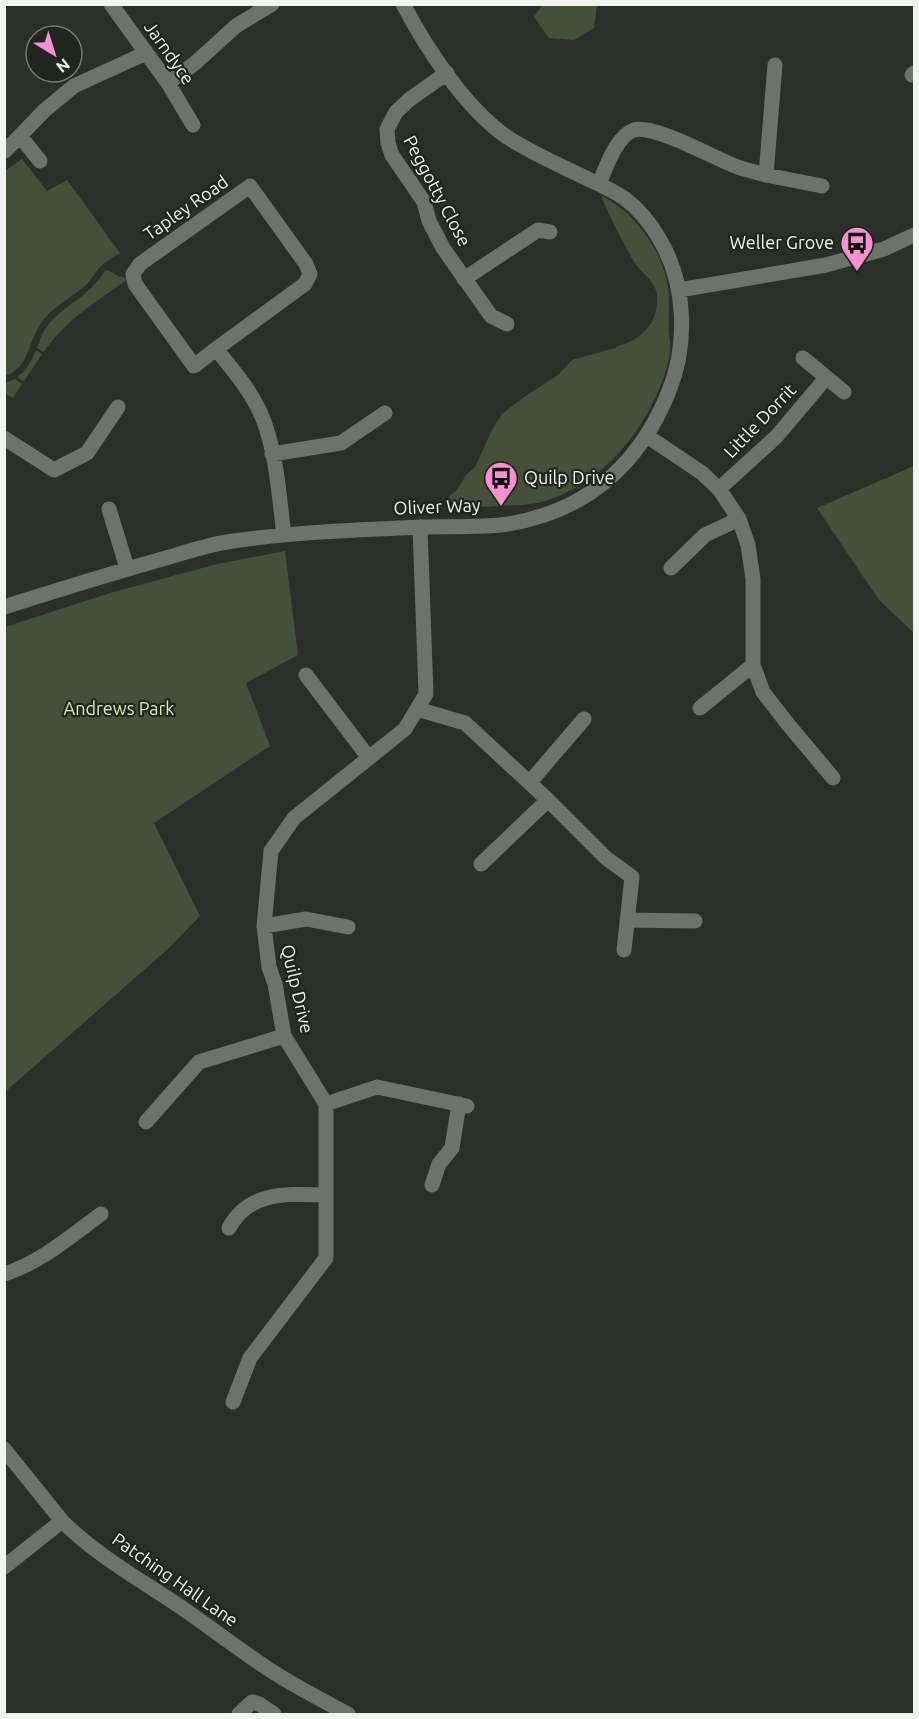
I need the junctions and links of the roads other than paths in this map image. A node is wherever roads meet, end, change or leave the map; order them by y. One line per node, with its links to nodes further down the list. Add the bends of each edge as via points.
1 (111, 4): 4 (street, Jarndyce)
2 (272, 4): 7 (street, via 236,26)
3 (403, 4): 6 (street, Oliver Way)
4 (146, 52): 7 (street, Jarndyce); 9 (street, via 74,86)
5 (775, 65): 12 (street)
6 (447, 73): 13 (street, Oliver Way, via 484,119 507,136); 17 (street, Peggotty Close, via 396,112 387,129 388,143 424,202 443,248)
7 (168, 83): 8 (street, Jarndyce)
8 (193, 124)
9 (20, 136): 10 (street); 11 (street)
10 (5, 151)
11 (40, 160)
12 (766, 175): 13 (street, via 737,167 670,137 634,130 619,143); 14 (street)
13 (599, 184): 18 (street, Oliver Way, via 644,215 672,262)
14 (822, 186)
15 (550, 232): 17 (street, Peggotty Close, via 538,230 530,234)
16 (915, 235): 18 (street, via 884,249 826,265)
17 (464, 279): 19 (street, Peggotty Close, via 491,316)
18 (679, 290): 26 (street, Oliver Way, via 681,351 671,388)
19 (507, 324)
20 (216, 349): 20 (street, Tapley Road, via 194,366 135,284 133,274 140,264 250,186 310,274 305,284); 28 (street, via 249,391 263,419)
21 (803, 358): 22 (street)
22 (826, 378): 23 (street); 29 (street, Little Dorrit, via 776,437)
23 (844, 392)
24 (118, 407): 27 (street, via 87,453 54,470)
25 (385, 413): 28 (street, via 341,443)
26 (647, 436): 29 (street); 32 (street, Oliver Way, via 603,486 575,503 507,524)
27 (4, 438)
28 (272, 454): 33 (street)
29 (719, 489): 31 (street)
30 (110, 509): 34 (street)
31 (739, 519): 35 (street, via 705,535); 37 (street, via 753,579)
32 (420, 527): 33 (street, Oliver Way); 40 (street, Quilp Drive, via 426,694)
33 (284, 535): 34 (street, Oliver Way, via 223,542)
34 (127, 568): 36 (street, Oliver Way)
35 (671, 568)
36 (4, 607)
37 (753, 664): 39 (street); 43 (street, via 764,692)
38 (306, 675): 42 (street)
39 (700, 708)
40 (417, 709): 42 (street, Quilp Drive, via 405,729); 44 (street, via 465,723)
41 (584, 719): 44 (street)
42 (369, 758): 49 (street, Quilp Drive, via 294,818 271,851)
43 (833, 778)
44 (530, 783): 45 (street)
45 (548, 800): 46 (street); 47 (street, via 606,858 632,877)
46 (481, 864)
47 (627, 920): 48 (street); 51 (street)
48 (695, 921)
49 (264, 926): 50 (street, Quilp Drive, via 306,919); 52 (street, Quilp Drive)
50 (348, 927)
51 (624, 950)
52 (284, 1036): 53 (street, Quilp Drive); 54 (street, via 199,1062)
53 (326, 1104): 55 (street, via 377,1087 463,1105 452,1148 439,1164); 56 (street)
54 (146, 1122)
55 (432, 1185)
56 (326, 1195): 58 (street, via 260,1199 245,1208); 60 (street, via 326,1258 250,1358)
57 (101, 1214): 59 (street, via 56,1247)
58 (229, 1228)
59 (4, 1274)
60 (233, 1402)
61 (4, 1449): 62 (street, Patching Hall Lane)
62 (62, 1521): 63 (street); 66 (street, Patching Hall Lane, via 129,1574 264,1667)
63 (4, 1567)
64 (239, 1714): 65 (street, via 252,1702)
65 (274, 1714)
66 (346, 1714)

